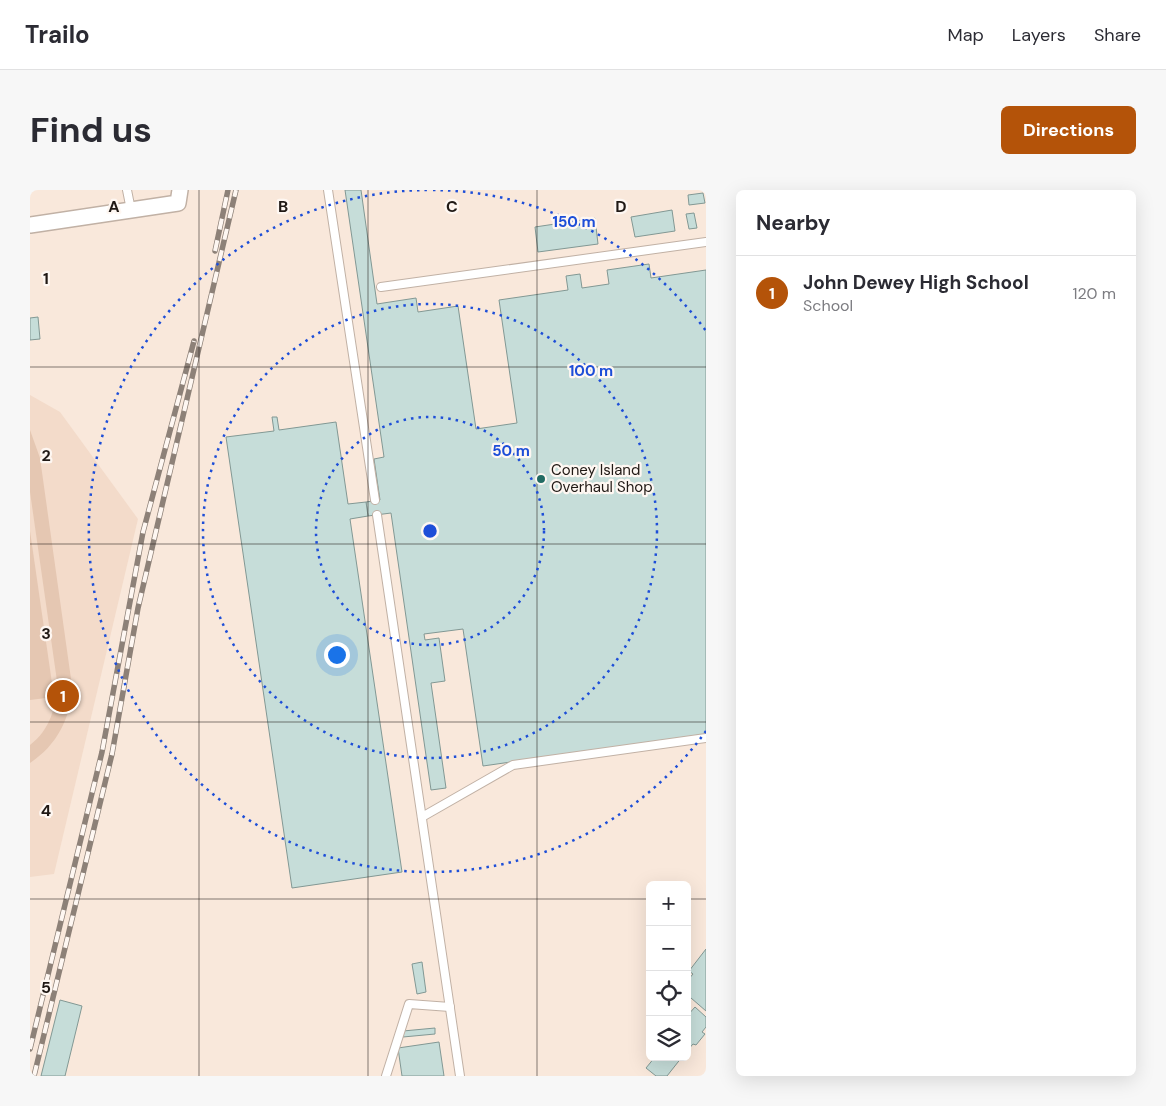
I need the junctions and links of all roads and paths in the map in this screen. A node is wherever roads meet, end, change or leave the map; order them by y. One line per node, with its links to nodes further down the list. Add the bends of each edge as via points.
1 (127, 190): 4 (lane)
2 (328, 190): 8 (lane)
3 (179, 197): 4 (street)
4 (131, 210): 5 (street)
5 (30, 226)
6 (706, 242): 7 (lane)
7 (381, 287)
8 (374, 500)
9 (377, 515): 11 (lane)
10 (706, 738): 11 (lane, via 513,765)
11 (422, 817): 12 (lane)
12 (450, 1007): 13 (lane, via 409,1004); 14 (lane)
13 (386, 1076)
14 (460, 1076)

